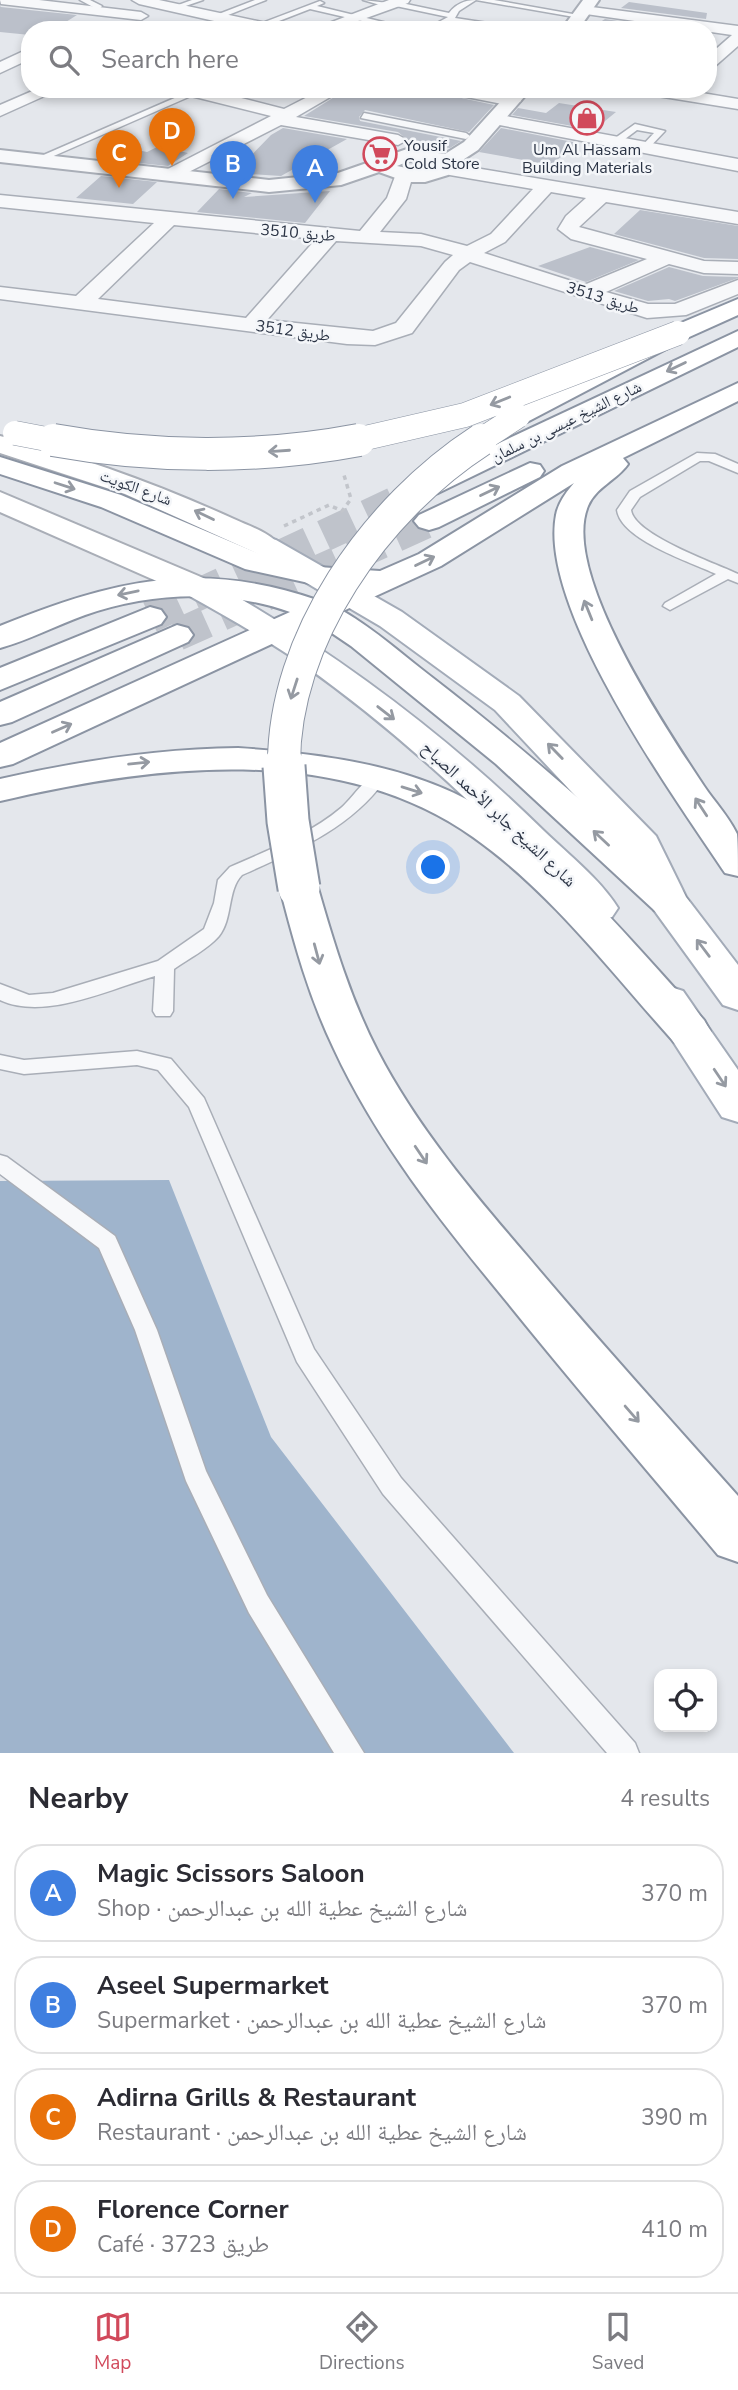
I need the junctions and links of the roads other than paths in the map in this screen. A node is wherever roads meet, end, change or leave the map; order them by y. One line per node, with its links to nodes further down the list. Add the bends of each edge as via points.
1 (1, 0): 11 (street)
2 (125, 0): 22 (street)
3 (199, 0): 13 (lane)
4 (262, 0): 12 (lane)
5 (328, 0): 10 (lane)
6 (367, 0): 9 (lane)
7 (472, 0): 19 (lane, via 456,9)
8 (480, 0): 20 (lane)
9 (394, 2): 18 (street); 19 (lane)
10 (307, 4): 16 (lane); 18 (lane)
11 (90, 5): 21 (street)
12 (245, 6): 16 (lane); 17 (lane)
13 (171, 7): 15 (street); 17 (street)
14 (694, 7): 31 (street)
15 (138, 15): 23 (street)
16 (287, 15): 25 (lane)
17 (215, 17): 24 (street)
18 (355, 17): 26 (street); 27 (lane)
19 (452, 18): 28 (lane); 29 (lane)
20 (581, 19): 30 (street)
21 (107, 21)
22 (109, 21)
23 (112, 21)
24 (234, 21)
25 (271, 21)
26 (344, 21)
27 (374, 21)
28 (446, 21)
29 (472, 21)
30 (642, 21)
31 (674, 21)
32 (717, 28): 33 (street)
33 (738, 31)
34 (734, 44): 37 (street)
35 (0, 49): 36 (street)
36 (21, 52)
37 (717, 56)
38 (21, 58): 39 (street)
39 (0, 68)
40 (31, 98): 48 (street)
41 (172, 98): 57 (lane)
42 (219, 98): 46 (street)
43 (313, 98): 50 (street)
44 (514, 98): 51 (street)
45 (709, 98): 47 (street)
46 (223, 99): 50 (street)
47 (738, 104)
48 (0, 111)
49 (364, 116): 52 (lane)
50 (283, 117): 53 (street); 62 (street)
51 (492, 122): 52 (street); 54 (street); 61 (street)
52 (466, 136): 55 (street)
53 (398, 140)
54 (643, 149): 59 (street); 60 (street)
55 (416, 155): 61 (street, via 431,156); 63 (street, via 393,158)
56 (0, 156): 57 (street)
57 (37, 159): 62 (street)
58 (0, 163): 66 (street, via 221,188)
59 (625, 163)
60 (738, 165)
61 (442, 168): 63 (street); 64 (street)
62 (171, 175): 66 (street)
63 (394, 179): 66 (street); 74 (street)
64 (547, 185): 65 (street); 75 (street, via 498,238)
65 (599, 187): 70 (street); 76 (street, via 568,229)
66 (284, 188)
67 (738, 198): 70 (street)
68 (0, 201): 69 (street, طريق 3510)
69 (21, 203): 71 (street, طريق 3510); 72 (street)
70 (729, 216)
71 (169, 219): 73 (street, طريق 3510); 81 (street)
72 (0, 220)
73 (331, 235): 74 (street, طريق 3510); 83 (street)
74 (366, 236): 75 (street, طريق 3510, via 421,240)
75 (468, 253): 79 (street, طريق 3513); 83 (street, طريق 3512, via 452,266 404,328 385,337 347,337)
76 (667, 257): 77 (street, via 721,270); 79 (street)
77 (738, 268)
78 (738, 286): 79 (street, طريق 3513, via 678,310 659,312)
79 (587, 292)
80 (0, 293): 81 (street, طريق 3512)
81 (81, 303): 83 (street, طريق 3512)
82 (738, 306): 84 (main road)
83 (253, 324)
84 (678, 333): 89 (main road, one-way to 89, bridge, via 468,414 355,442 232,454 147,453); 118 (main road, one-way to 118, bridge, via 518,416 414,491 320,621 288,708 284,765 288,827 299,888 320,964 367,1072 449,1197)
85 (738, 338): 93 (main road, شارع الشيخ عيسى بن سلمان, one-way to 93)
86 (738, 369): 94 (main road, شارع الشيخ عيسى بن سلمان, one-way to 86)
87 (738, 391): 88 (main road)
88 (676, 422): 96 (main road, one-way to 88, via 429,560 572,472); 108 (main road, one-way to 88, via 657,741 610,659 570,561 570,514 581,492)
89 (5, 436): 97 (main road, شارع الكويت, one-way to 89, via 182,505 49,457)
90 (0, 465): 97 (main road, one-way to 97, via 111,501 233,555)
91 (738, 470): 95 (lane, via 711,457 697,457 635,494 624,510 639,533)
92 (0, 501): 98 (main road)
93 (394, 503)
94 (429, 521)
95 (733, 577): 101 (lane)
96 (382, 580): 99 (main road); 100 (main road)
97 (275, 586): 98 (main road, شارع الشيخ جابر الأحمد الصباح); 99 (main road); 99 (main road, شارع الشيخ جابر الأحمد الصباح); 105 (main road, one-way to 97); 114 (main road, شارع الشيخ جابر الأحمد الصباح, one-way to 114, via 332,671 488,799 603,913)
98 (197, 587): 102 (main road, one-way to 102, via 119,595)
99 (317, 593): 100 (main road, شارع الشيخ جابر الأحمد الصباح); 109 (main road, one-way to 99, via 458,713 356,635)
100 (349, 595): 109 (main road, شارع الشيخ جابر الأحمد الصباح, one-way to 100, via 643,845 507,703 391,619)
101 (670, 606)
102 (0, 638)
103 (0, 680): 104 (main road, via 164,626)
104 (0, 715)
105 (0, 756)
106 (377, 780): 107 (main road, one-way to 106, via 69,773 189,758 314,766); 110 (lane, via 362,800 330,826 236,871 227,880 212,932); 114 (main road, one-way to 114, via 422,793 456,810 511,848)
107 (0, 790)
108 (738, 864)
109 (668, 901): 112 (main road, شارع الشيخ جابر الأحمد الصباح, one-way to 109)
110 (165, 966): 111 (lane, via 53,1000 29,1002); 113 (lane)
111 (0, 991)
112 (738, 995)
113 (163, 1011)
114 (688, 1031): 116 (main road, شارع الشيخ جابر الأحمد الصباح, one-way to 116)
115 (0, 1062): 120 (lane, via 24,1067 137,1058 164,1064 197,1103 304,1355 326,1388 392,1486)
116 (738, 1105)
117 (0, 1163): 119 (lane, via 107,1242 146,1330 195,1473 258,1604)
118 (738, 1536)
119 (350, 1753)
120 (625, 1753)

